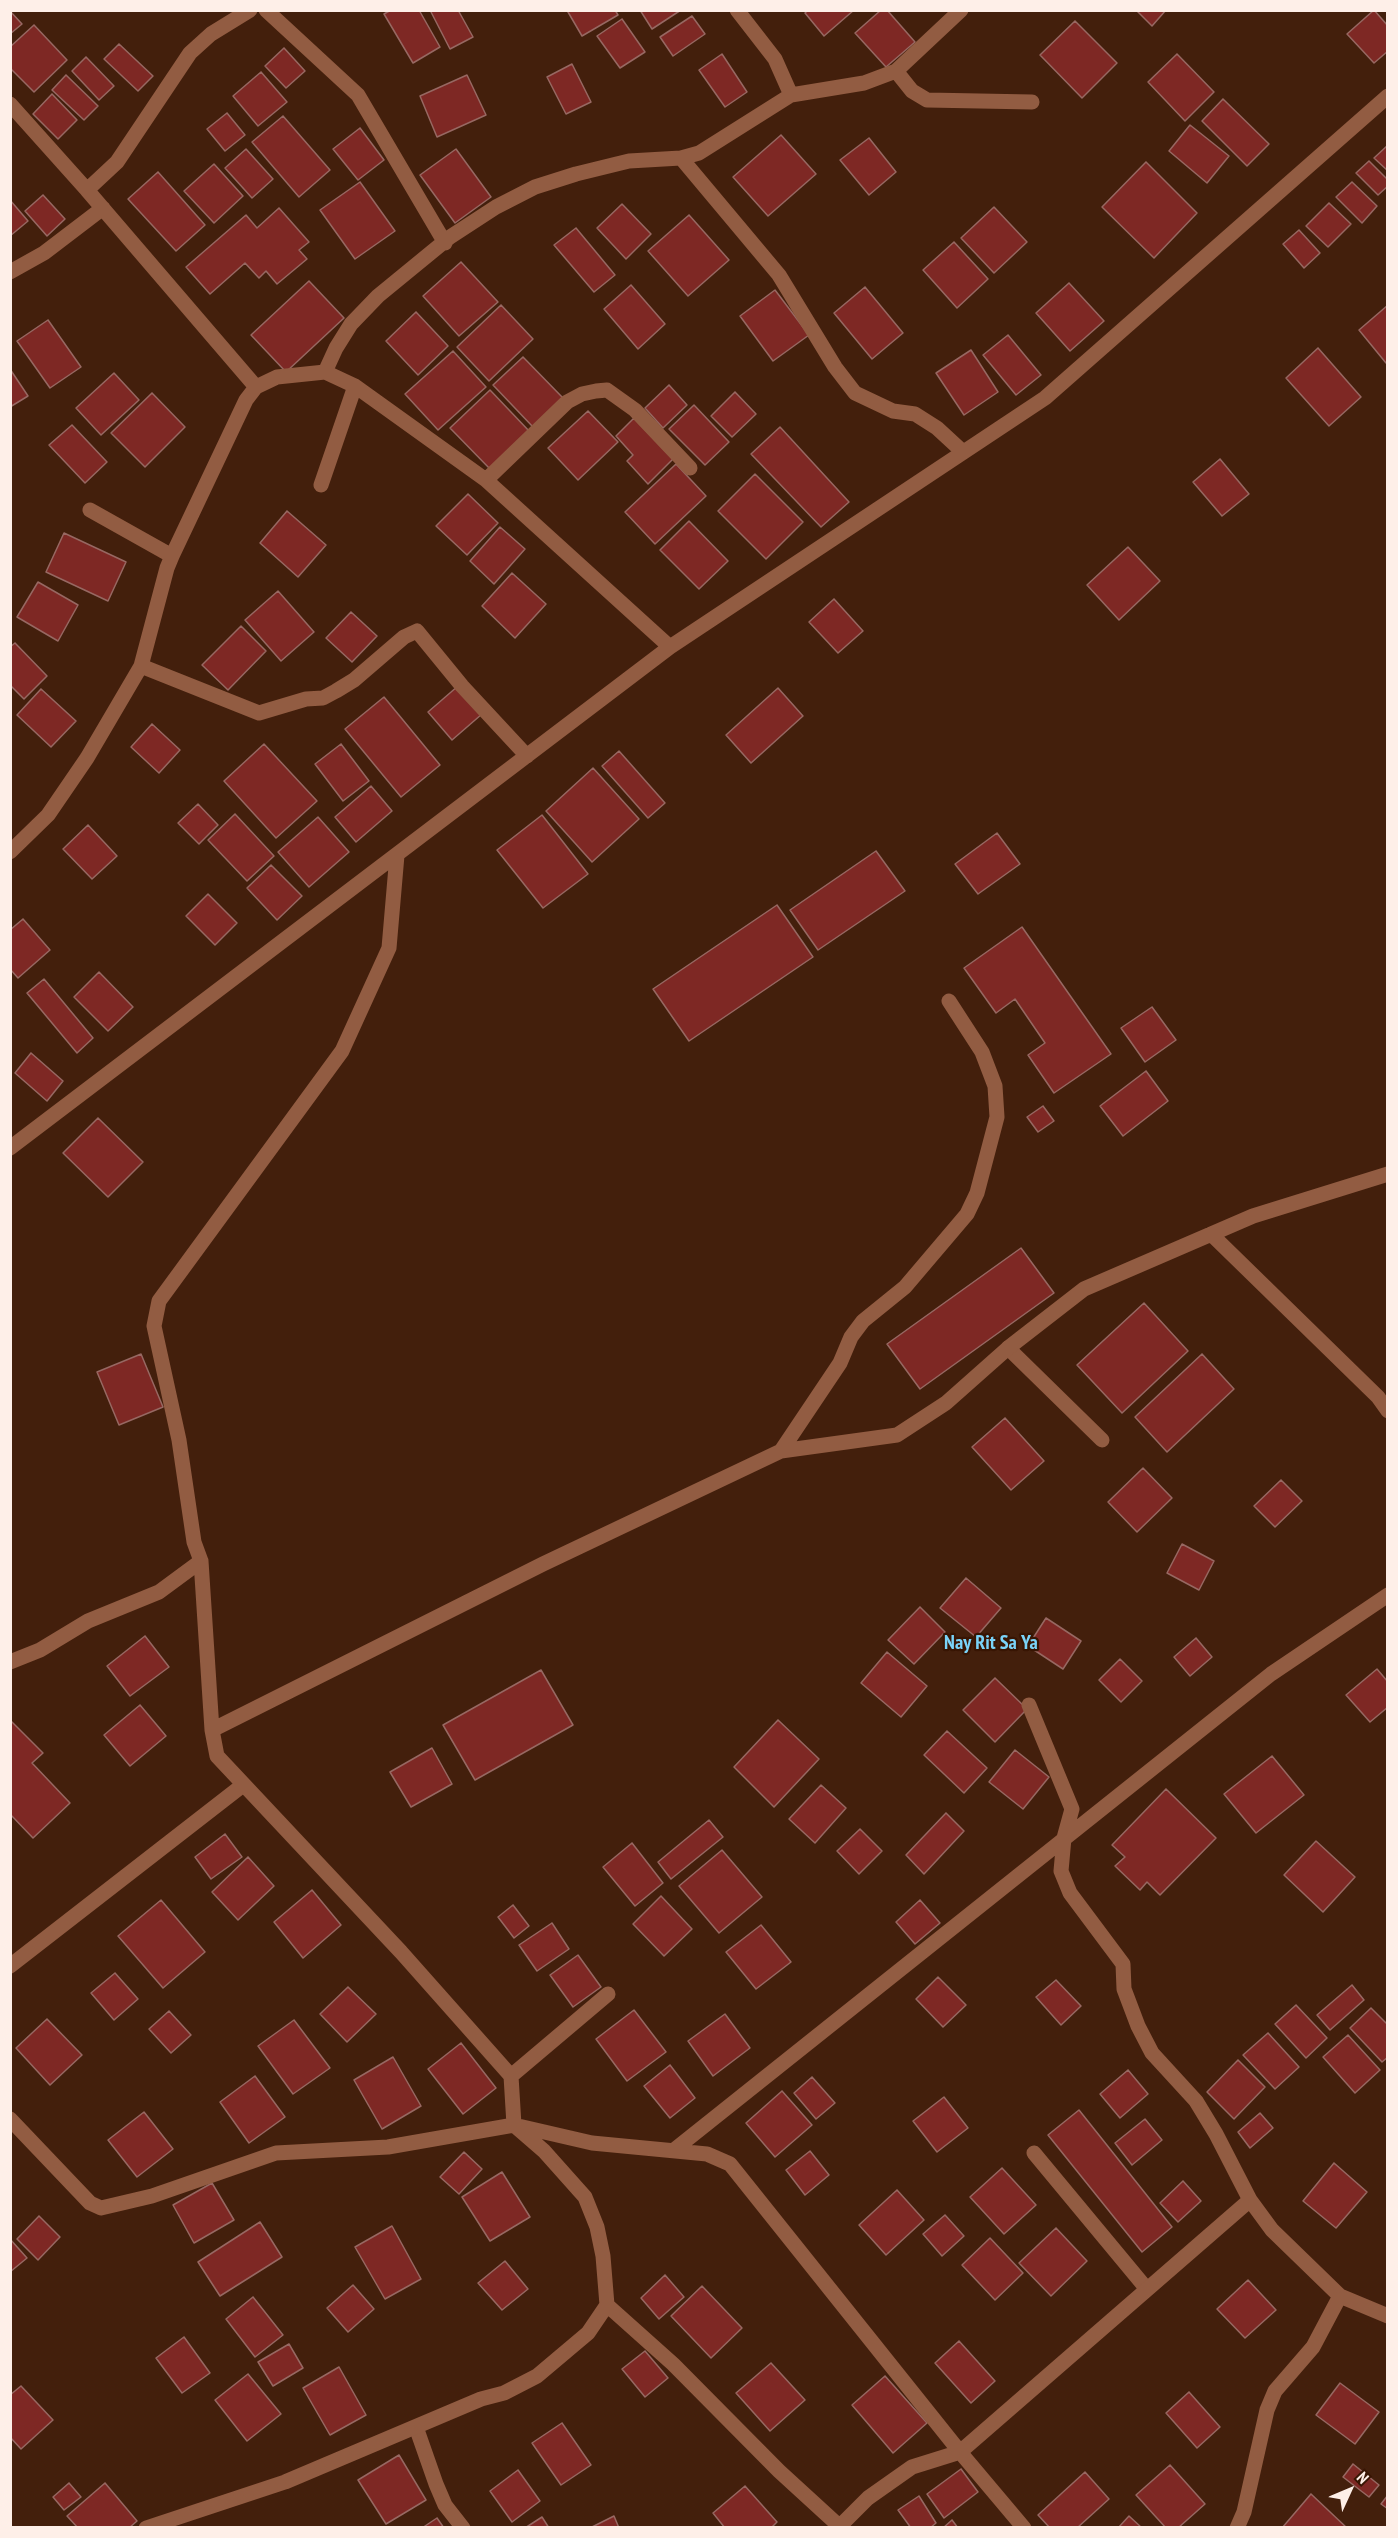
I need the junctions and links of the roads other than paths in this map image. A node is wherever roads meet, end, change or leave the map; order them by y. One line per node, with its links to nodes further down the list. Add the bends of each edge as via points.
1 (250, 10): 11 (street, via 211,34 190,53 117,162)
2 (266, 10): 13 (street, via 358,95)
3 (737, 10): 6 (street, via 775,59)
4 (961, 10): 5 (street)
5 (896, 71): 6 (street, via 864,83); 8 (street, via 912,91 927,100)
6 (791, 95): 10 (street, via 699,153)
7 (1388, 96): 18 (street, via 1045,398)
8 (1032, 102)
9 (13, 111): 11 (street)
10 (681, 158): 13 (street, via 629,161 536,187 496,207); 18 (street, via 779,274 834,367 855,393 893,411 915,414)
11 (87, 190): 12 (street)
12 (103, 208): 14 (street, via 44,254); 17 (street)
13 (445, 243): 15 (street, via 378,296 351,324)
14 (10, 272)
15 (325, 372): 16 (street); 17 (street, via 277,377)
16 (355, 386): 20 (street); 21 (street)
17 (256, 387): 23 (street, via 246,400)
18 (963, 452): 24 (street)
19 (690, 468): 20 (street, via 635,410 607,390 582,394 567,402)
20 (486, 480): 24 (street)
21 (321, 485)
22 (90, 510): 23 (street)
23 (172, 556): 25 (street)
24 (670, 647): 26 (street)
25 (141, 666): 26 (street, via 259,713 336,692 404,637 417,631); 27 (street, via 48,815)
26 (527, 756): 28 (street)
27 (10, 852)
28 (397, 855): 30 (street); 37 (street, via 389,948 342,1051 159,1301 154,1326 179,1440 194,1542)
29 (949, 1001): 36 (street, via 982,1052 994,1086 997,1117 977,1193 967,1214 906,1287 863,1321)
30 (10, 1148)
31 (1388, 1174): 32 (street, via 1253,1216)
32 (1211, 1234): 33 (street, via 1084,1289); 34 (street)
33 (1008, 1348): 35 (street); 36 (street, via 946,1403 897,1435)
34 (1388, 1411)
35 (1102, 1440)
36 (781, 1451): 41 (street, via 543,1564)
37 (201, 1561): 39 (street, via 159,1592 88,1621 40,1650); 41 (street)
38 (1388, 1595): 43 (street, via 1271,1674)
39 (10, 1662)
40 (1029, 1705): 43 (street, via 1072,1809)
41 (212, 1730): 42 (street, via 217,1756)
42 (243, 1785): 44 (street); 46 (street, via 401,1952)
43 (1064, 1838): 49 (street); 51 (street, via 1061,1871 1070,1893 1123,1964 1124,1989 1137,2026 1152,2053 1196,2101)
44 (10, 1966)
45 (608, 1994): 46 (street)
46 (511, 2076): 48 (street)
47 (10, 2119): 48 (street, via 90,2203 101,2208 152,2196 276,2153 388,2147)
48 (514, 2125): 49 (street, via 592,2143); 54 (street, via 544,2151 585,2197 603,2256)
49 (674, 2150): 57 (street, via 707,2154 730,2164)
50 (1034, 2153): 52 (street)
51 (1250, 2200): 52 (street); 53 (street, via 1272,2230)
52 (1146, 2288): 57 (street)
53 (1340, 2296): 55 (street); 62 (street, via 1312,2347 1275,2391)
54 (607, 2305): 56 (street, via 588,2333 537,2376); 58 (street)
55 (1388, 2316)
56 (416, 2427): 59 (street, via 285,2482); 60 (street, via 436,2484)
57 (960, 2452): 58 (street, via 912,2467 868,2498); 61 (street)
58 (838, 2526)
59 (146, 2528)
60 (463, 2528)
61 (1024, 2528)
62 (1237, 2528)

